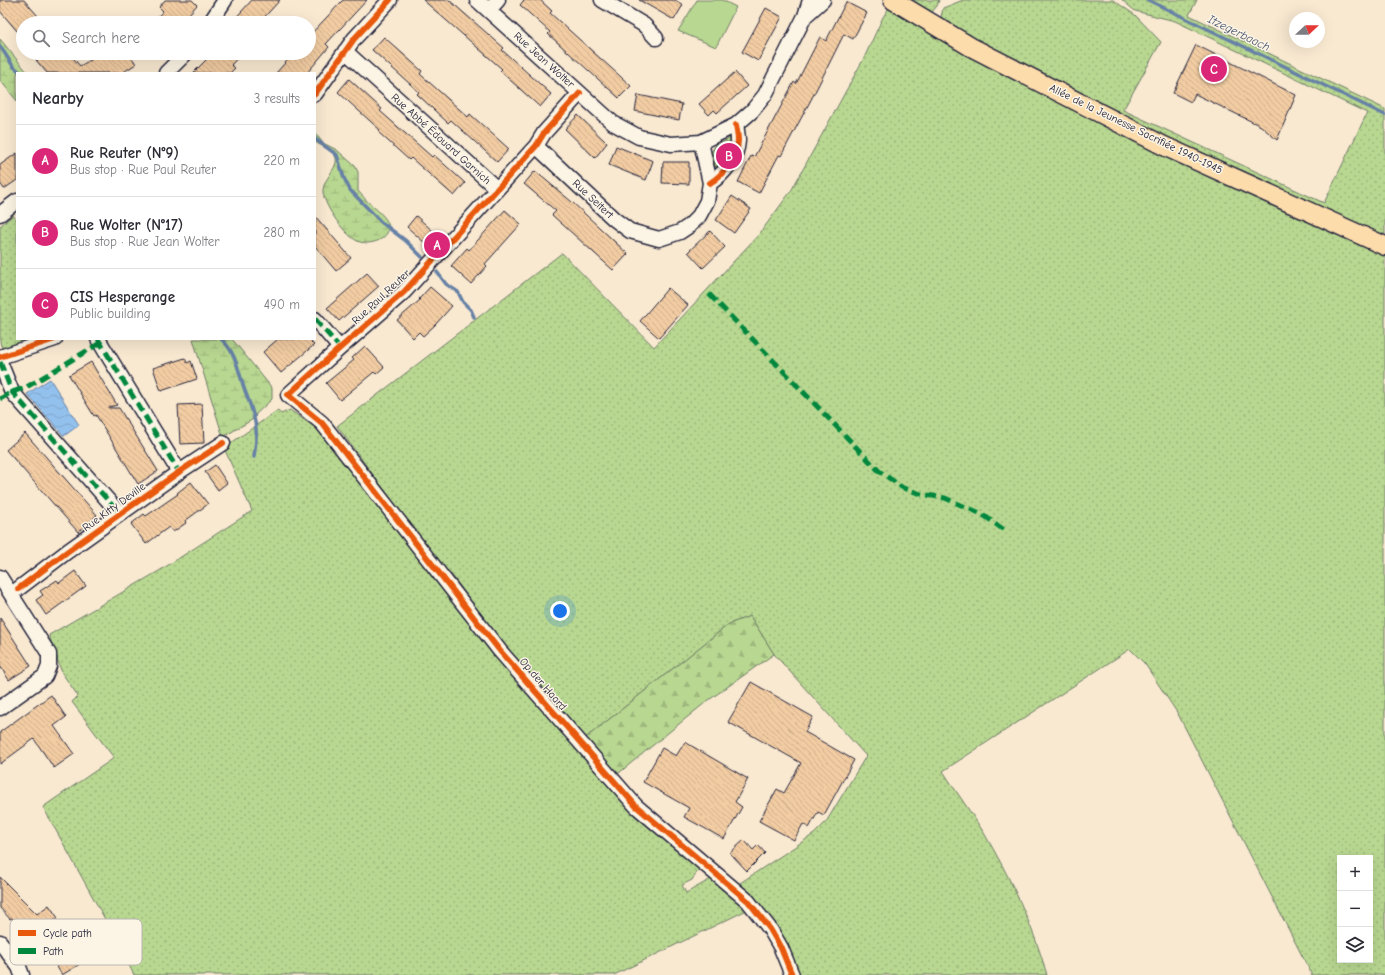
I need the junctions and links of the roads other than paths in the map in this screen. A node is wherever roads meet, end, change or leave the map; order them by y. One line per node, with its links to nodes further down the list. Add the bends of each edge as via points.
1 (225, 0): 10 (street)
2 (390, 0): 13 (street)
3 (477, 0): 9 (street, Rue Jean Wolter)
4 (498, 0): 9 (street)
5 (602, 0): 12 (street, via 644,25)
6 (810, 0): 11 (street, Rue Jean Wolter)
7 (823, 0): 11 (street, Rue Jean Wolter)
8 (893, 0): 25 (main road, Allée de la Jeunesse Sacrifiée 1940-1945, via 971,46 1164,146)
9 (488, 10): 17 (street, Rue Jean Wolter)
10 (215, 16)
11 (805, 16): 18 (street, Rue Jean Wolter, via 765,95)
12 (656, 38)
13 (345, 51): 16 (street); 22 (street, Rue Abbé Édouard Garnich)
14 (179, 60): 15 (street)
15 (167, 72)
16 (316, 93)
17 (580, 93): 19 (street, Rue Jean Wolter, via 613,123 639,137 671,144); 20 (street, Rue Abbé Édouard Garnich, via 544,133)
18 (736, 125): 19 (street, Rue Jean Wolter); 21 (street, via 738,141 732,161)
19 (701, 142): 21 (street)
20 (536, 146): 21 (street, Rue Seitert, via 614,219 630,231 659,239 689,226 707,201); 22 (street, Rue Abbé Édouard Garnich)
21 (710, 183)
22 (497, 189): 29 (street, Rue Paul Reuter, via 404,292)
23 (16, 203): 24 (street)
24 (0, 214)
25 (1385, 246)
26 (316, 320): 29 (street)
27 (52, 340): 30 (street)
28 (99, 340): 34 (street)
29 (340, 348): 32 (street, Rue Paul Reuter)
30 (0, 357)
31 (0, 362): 35 (street, Rue Kitty Deville, via 12,392)
32 (288, 395): 43 (street, Op der Haard, via 322,423 500,651 636,806 748,901 781,948)
33 (223, 443): 34 (street, Rue Kitty Deville)
34 (179, 472): 35 (street, Rue Kitty Deville)
35 (120, 514): 37 (street, Rue Kitty Deville)
36 (0, 577): 38 (street, via 49,654 49,666 45,676)
37 (18, 589)
38 (0, 708)
39 (0, 942): 40 (street)
40 (10, 955)
41 (17, 965): 42 (street)
42 (22, 975)
43 (792, 975)

